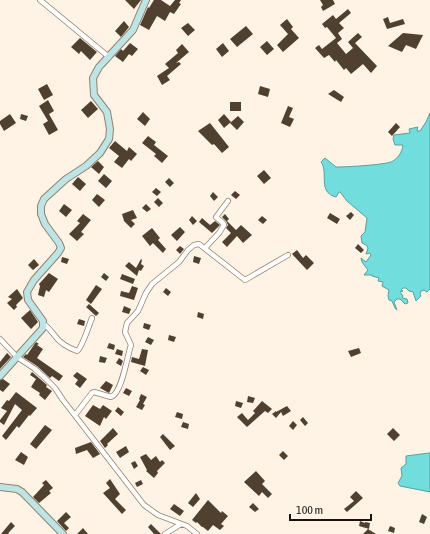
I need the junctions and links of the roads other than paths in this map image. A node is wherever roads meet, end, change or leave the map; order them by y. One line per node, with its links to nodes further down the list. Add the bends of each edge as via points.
1 (40, 0): 3 (street)
2 (146, 0): 3 (street, via 132,30)
3 (109, 57): 8 (street, via 93,78 93,87 94,95 107,112 109,140 100,153 44,199 41,206 45,224 61,248 27,292 28,300)
4 (228, 201): 5 (street, via 216,217 224,225)
5 (205, 248): 6 (street, via 245,280); 12 (street, via 199,244 194,245 179,262 152,284 138,311 127,323 125,332 131,346 116,394 111,397 92,393)
6 (288, 255)
7 (92, 318): 8 (street, via 77,351 62,343)
8 (44, 324): 10 (street)
9 (0, 339): 10 (street)
10 (17, 357): 11 (street); 12 (street, via 35,369 55,388)
11 (0, 376)
12 (75, 415): 14 (street, via 144,505 158,515)
13 (0, 487): 15 (street, via 22,492)
14 (181, 524): 16 (street); 17 (street)
15 (63, 534)
16 (165, 534)
17 (197, 534)

